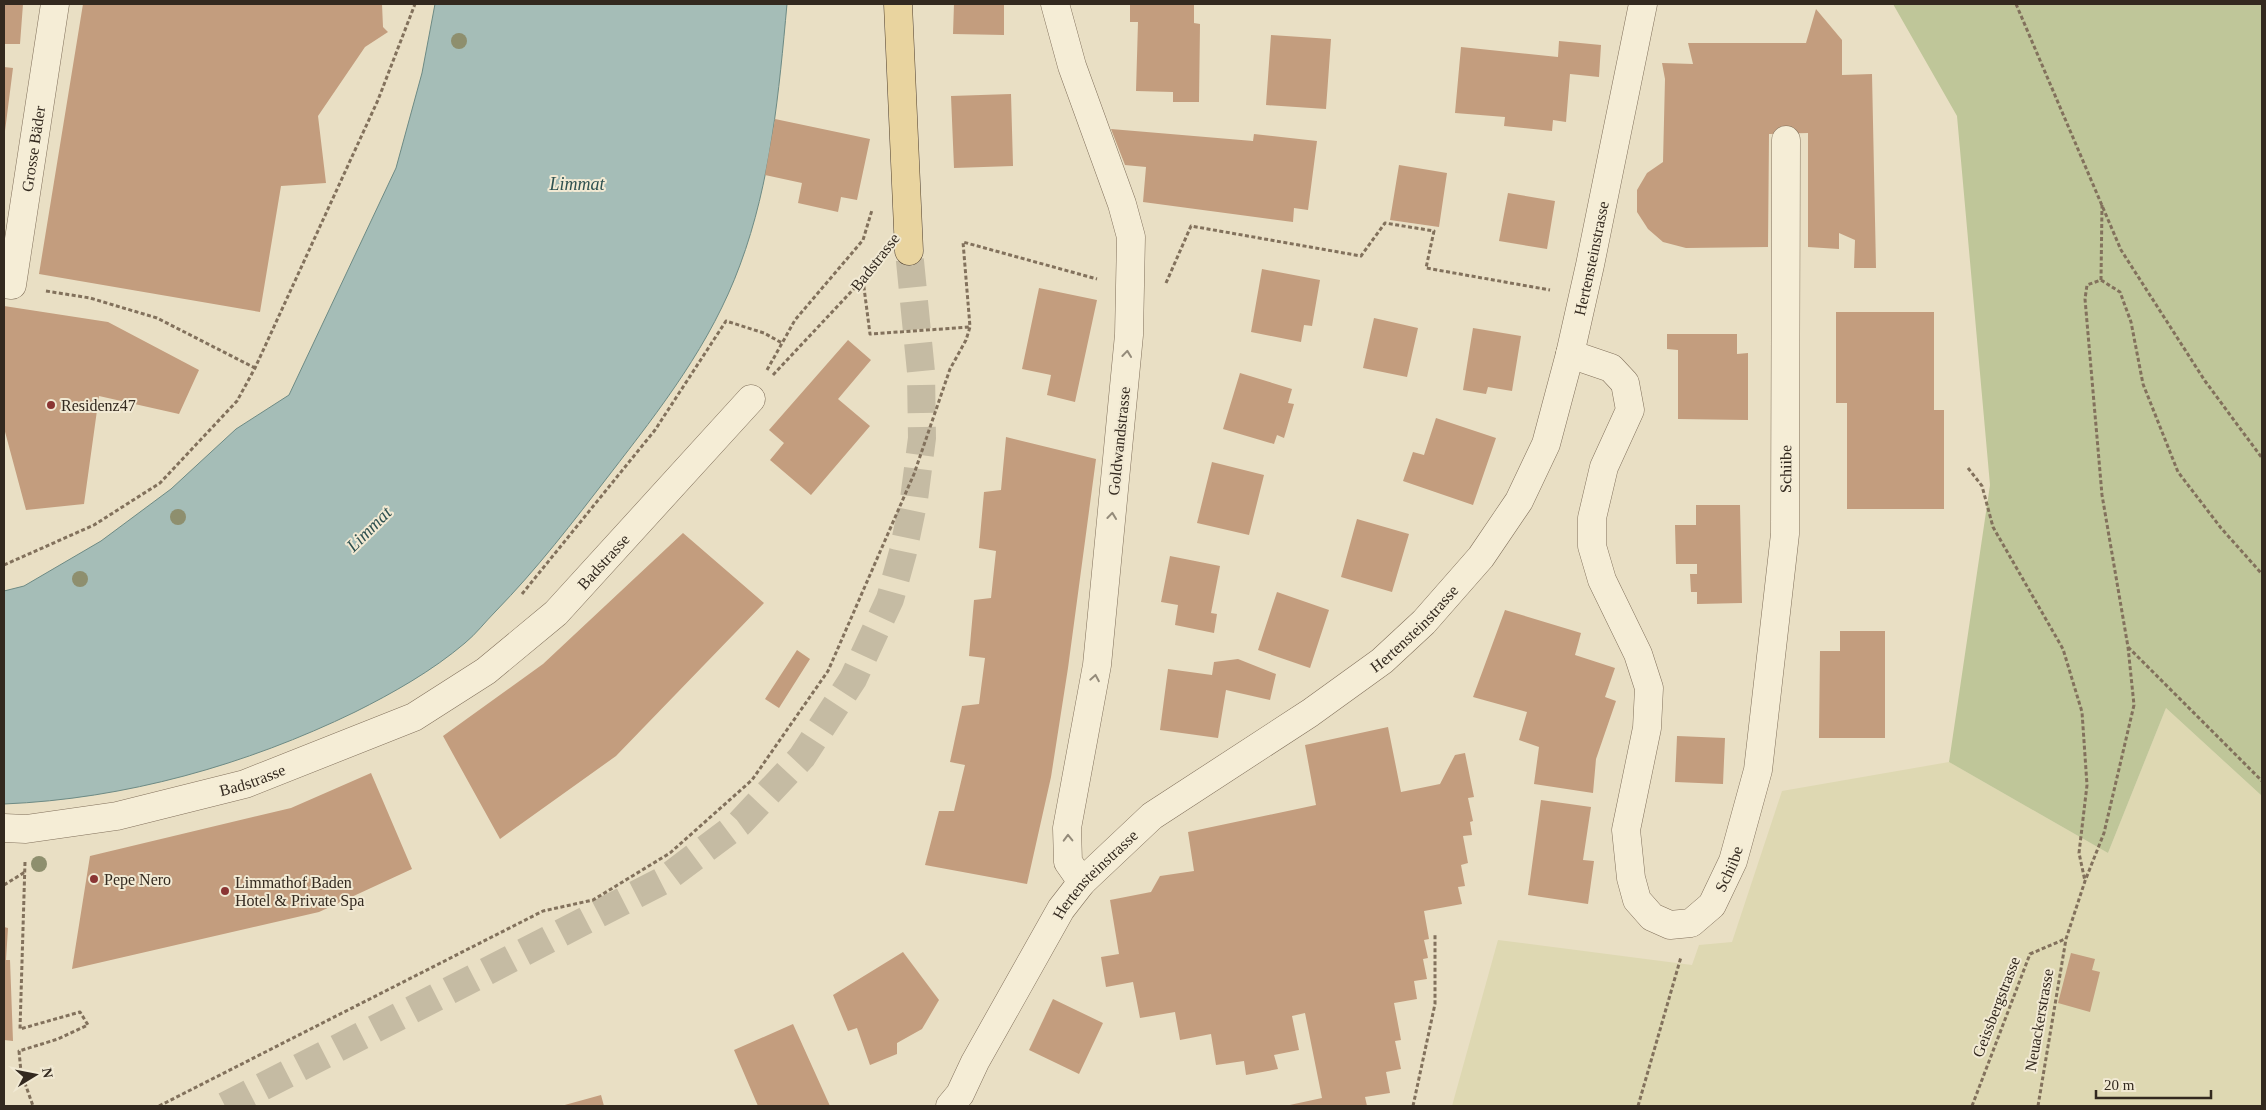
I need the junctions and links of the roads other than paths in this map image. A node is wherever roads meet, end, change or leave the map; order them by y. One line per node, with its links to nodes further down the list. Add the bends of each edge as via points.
1 (55, 4): 7 (street, Grosse Bäder)
2 (898, 4): 6 (main road, Badstrasse)
3 (1055, 4): 11 (street, Goldwandstrasse, one-way to 3, via 1068,862 1067,828 1097,665 1129,335 1131,237 1072,66)
4 (1643, 4): 8 (street, Hertensteinstrasse)
5 (1786, 140): 8 (street, Schiibe, via 1785,534 1758,770 1733,861 1712,905 1691,923 1670,925 1652,917 1637,900 1631,878 1626,830 1647,728 1649,688 1638,654 1602,580 1592,546 1592,518 1604,467 1630,410 1625,383 1611,368)
6 (909, 251)
7 (8, 284)
8 (1570, 354): 11 (street, Hertensteinstrasse, via 1546,444 1519,501 1481,557 1424,622 1382,661 1344,690 1152,816)
9 (751, 399): 10 (street, Badstrasse, via 556,613 486,671 414,717 245,784 118,816)
10 (15, 828)
11 (1082, 882): 12 (street, Hertensteinstrasse, via 1061,909 960,1094)
12 (950, 1106)

